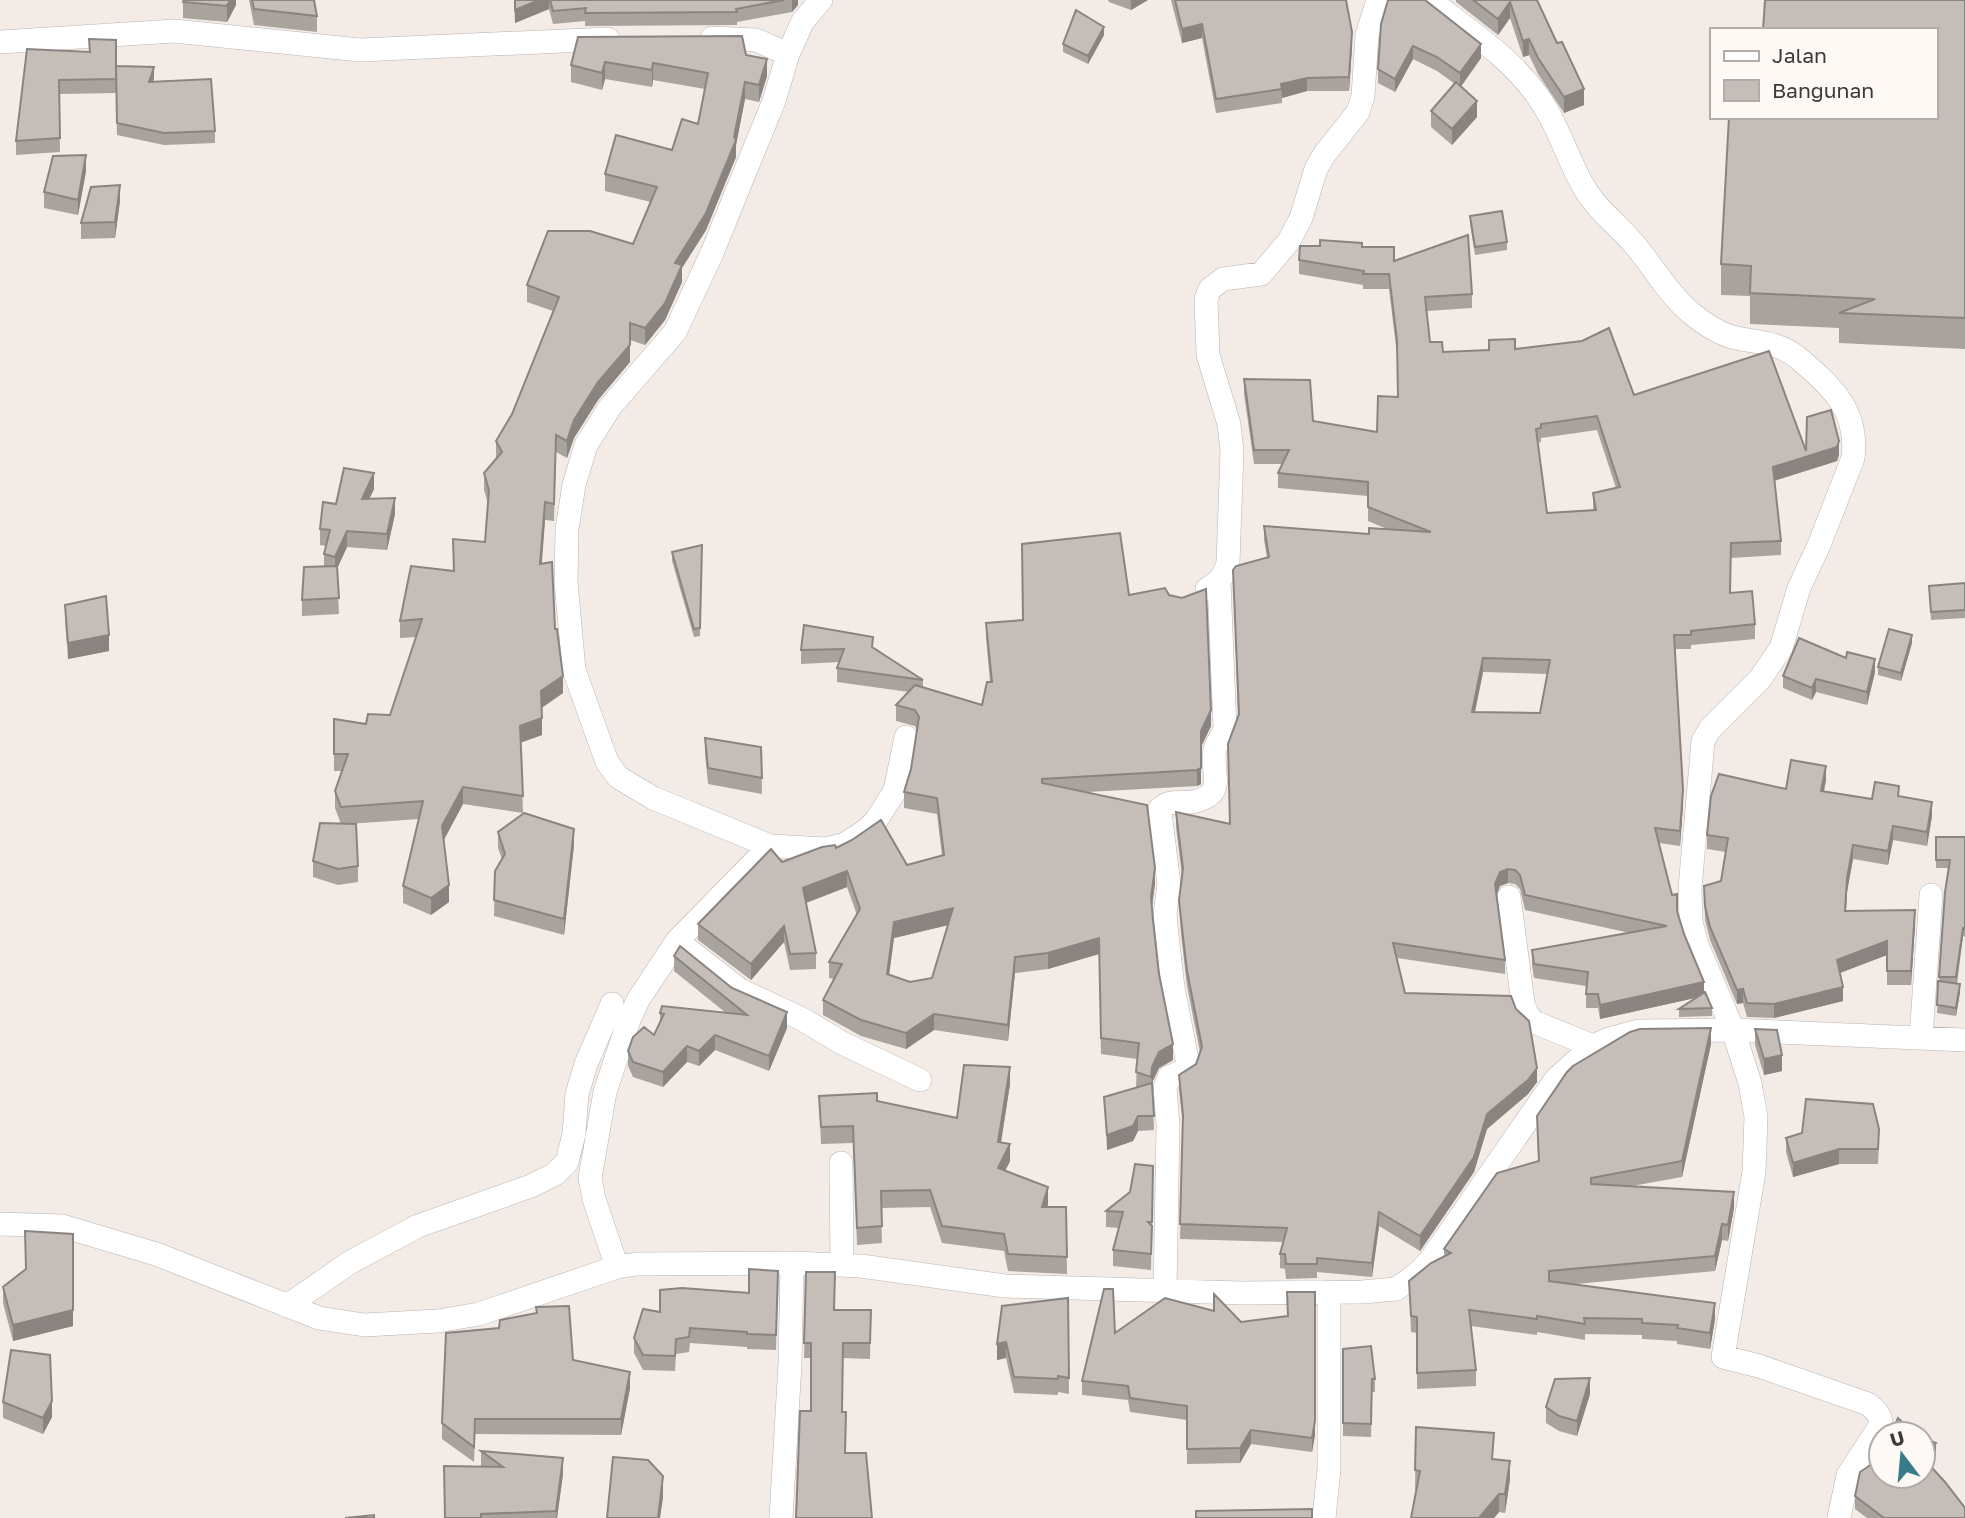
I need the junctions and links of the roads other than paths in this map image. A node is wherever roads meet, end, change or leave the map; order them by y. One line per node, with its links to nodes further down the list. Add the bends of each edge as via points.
1 (821, 0): 7 (street, via 803,21)
2 (1378, 0): 8 (street, via 1367,34 1358,112 1316,169 1289,241 1261,274 1223,279 1206,299 1208,355 1229,424 1232,451 1227,563)
3 (1430, 0): 16 (street, via 1514,68 1537,95 1591,199 1691,313 1731,336 1788,351 1837,395 1849,416 1854,446 1850,466 1798,588 1781,648 1760,679 1703,741 1689,905 1697,945)
4 (628, 38): 6 (street, via 360,50 174,31)
5 (695, 38): 7 (street, via 756,40)
6 (0, 42)
7 (788, 54): 11 (street, via 712,253 675,332 610,407 586,445 566,529 574,670 607,762 618,777 653,797)
8 (1219, 582): 9 (street); 26 (street, via 1225,729 1216,749 1216,786 1208,796 1166,804 1160,813 1169,884 1167,935 1188,1064 1184,1071 1169,1077 1165,1088)
9 (1183, 598)
10 (906, 737): 11 (street, via 895,791 864,832 826,849)
11 (770, 846): 14 (street)
12 (1931, 895): 17 (street)
13 (1509, 897): 19 (street, via 1527,1014)
14 (677, 941): 20 (street, via 740,990); 25 (street, via 628,1020 604,1092 590,1186)
15 (612, 1004): 28 (street, via 577,1094 567,1162 555,1174 418,1226 349,1263)
16 (1733, 1030): 17 (street); 19 (street, via 1638,1031); 29 (street, via 1756,1117 1754,1172 1723,1357 1868,1404 1877,1411 1880,1426 1848,1475)
17 (1921, 1037): 18 (street)
18 (1965, 1040)
19 (1593, 1046): 27 (street, via 1556,1079 1416,1275 1396,1289)
20 (920, 1080)
21 (841, 1163): 24 (street)
22 (0, 1224): 28 (street, via 62,1226 156,1254)
23 (792, 1263): 24 (street); 25 (street); 30 (street)
24 (842, 1265): 26 (street, via 1005,1286)
25 (617, 1267): 28 (street, via 479,1314 438,1321 364,1325 319,1318)
26 (1165, 1292): 27 (street)
27 (1329, 1292): 31 (street, via 1329,1469)
28 (287, 1306)
29 (1845, 1513)
30 (781, 1518)
31 (1324, 1518)

